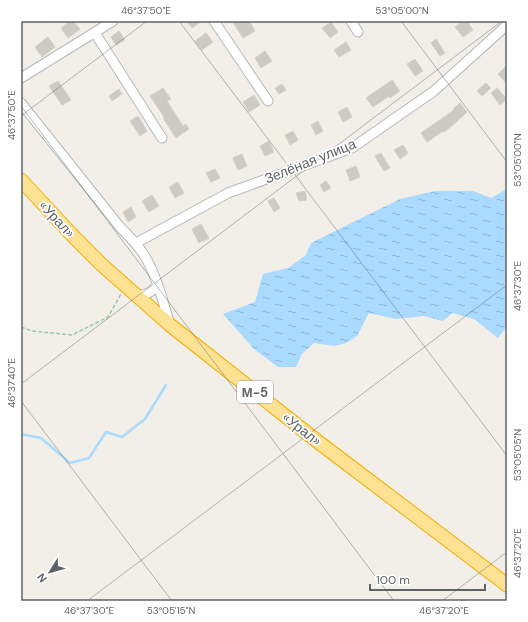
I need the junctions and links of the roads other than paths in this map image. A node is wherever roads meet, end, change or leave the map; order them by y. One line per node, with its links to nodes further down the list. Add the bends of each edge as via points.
1 (114, 21): 6 (street)
2 (214, 21): 8 (street)
3 (351, 21): 5 (street)
4 (507, 25): 12 (street, Зелёная улица, via 434,91 352,148 228,193)
5 (358, 32)
6 (95, 33): 7 (street); 10 (street)
7 (21, 78)
8 (268, 101)
9 (21, 103): 12 (street, via 120,227)
10 (162, 138)
11 (21, 180): 14 (highway, «Урал» / М-5, via 71,234)
12 (136, 243): 13 (street, via 151,267)
13 (157, 283): 14 (street, via 153,291); 15 (street)
14 (137, 297): 15 (highway, «Урал» / М-5)
15 (170, 325): 16 (highway, «Урал» / М-5, via 304,431)
16 (507, 585)

